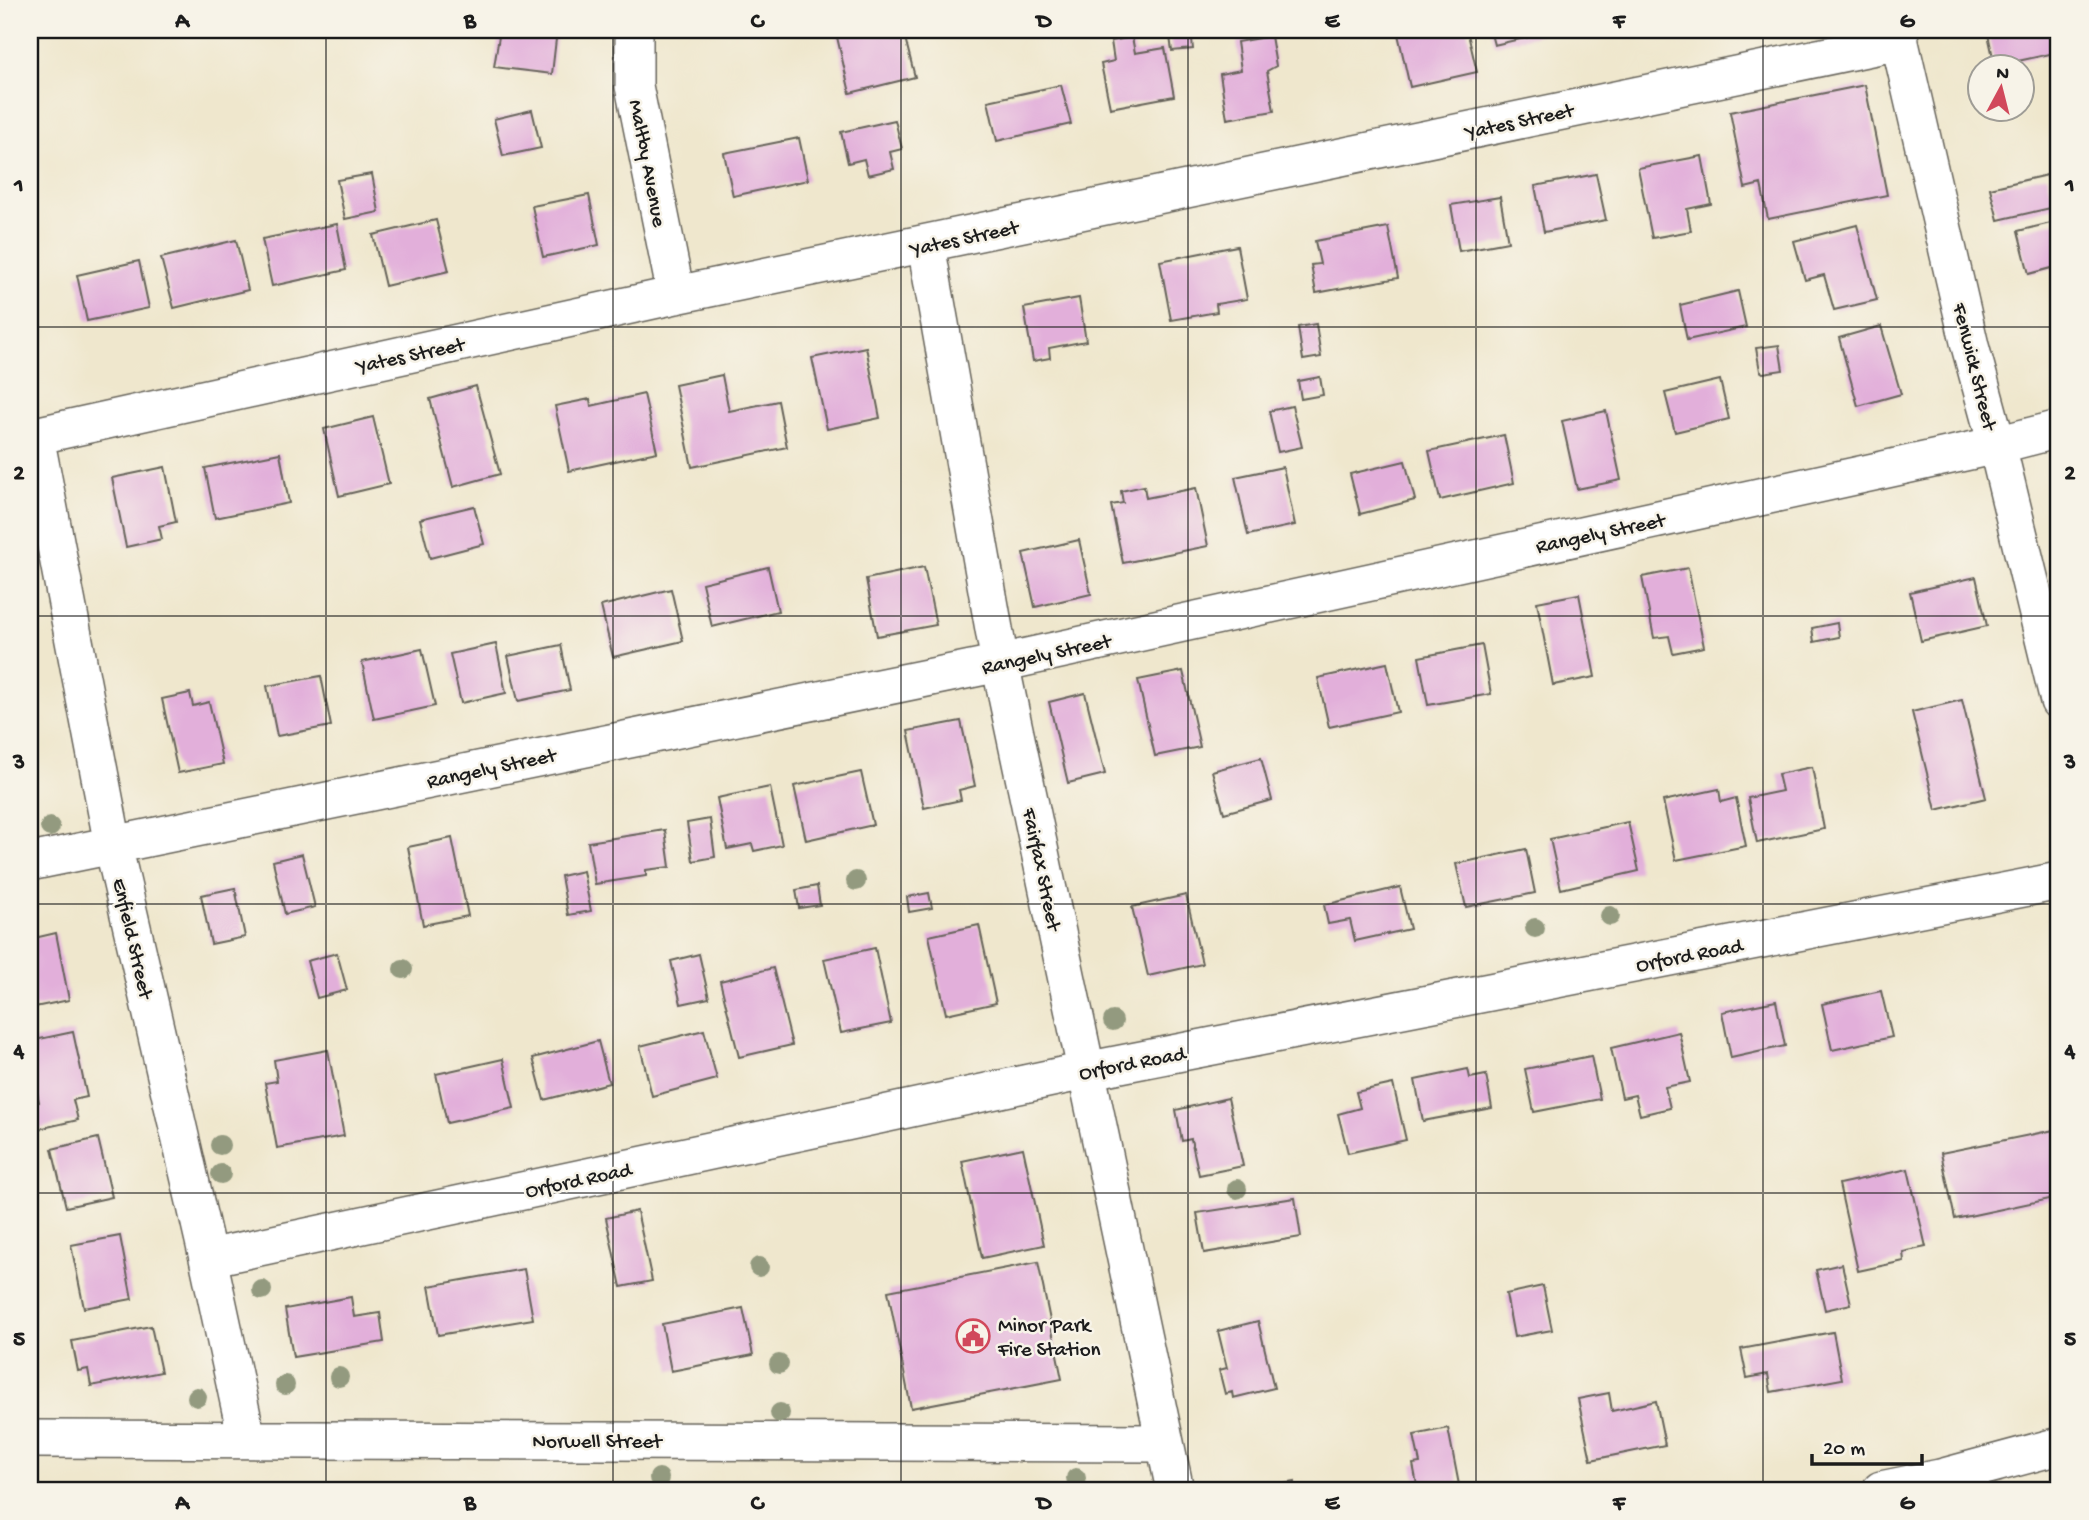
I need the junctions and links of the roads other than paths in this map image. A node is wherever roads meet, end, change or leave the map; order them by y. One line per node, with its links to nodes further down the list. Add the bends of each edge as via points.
1 (634, 30): 4 (street, Maltby Avenue, via 634,86)
2 (1899, 35): 3 (street, Yates Street); 7 (street, Fenwick Street)
3 (926, 245): 4 (street, Yates Street); 8 (street, Fairfax Street)
4 (676, 295): 6 (street, Yates Street)
5 (2059, 429): 7 (street, Rangely Street)
6 (32, 436): 10 (street, Enfield Street)
7 (1997, 444): 8 (street, Rangely Street); 9 (street, Fenwick Street)
8 (1000, 663): 10 (street, Rangely Street); 13 (street, Fairfax Street)
9 (2059, 701)
10 (113, 845): 11 (street, Rangely Street); 14 (street, Enfield Street)
11 (30, 862)
12 (2059, 881): 13 (street, Orford Road)
13 (1085, 1071): 14 (street, Orford Road); 17 (street, Fairfax Street)
14 (208, 1258): 15 (street, Enfield Street)
15 (247, 1438): 16 (street, Norwell Street); 17 (street, Norwell Street)
16 (30, 1439)
17 (1165, 1443): 19 (street, Fairfax Street)
18 (2059, 1446): 20 (street)
19 (1175, 1490)
20 (1881, 1490)

